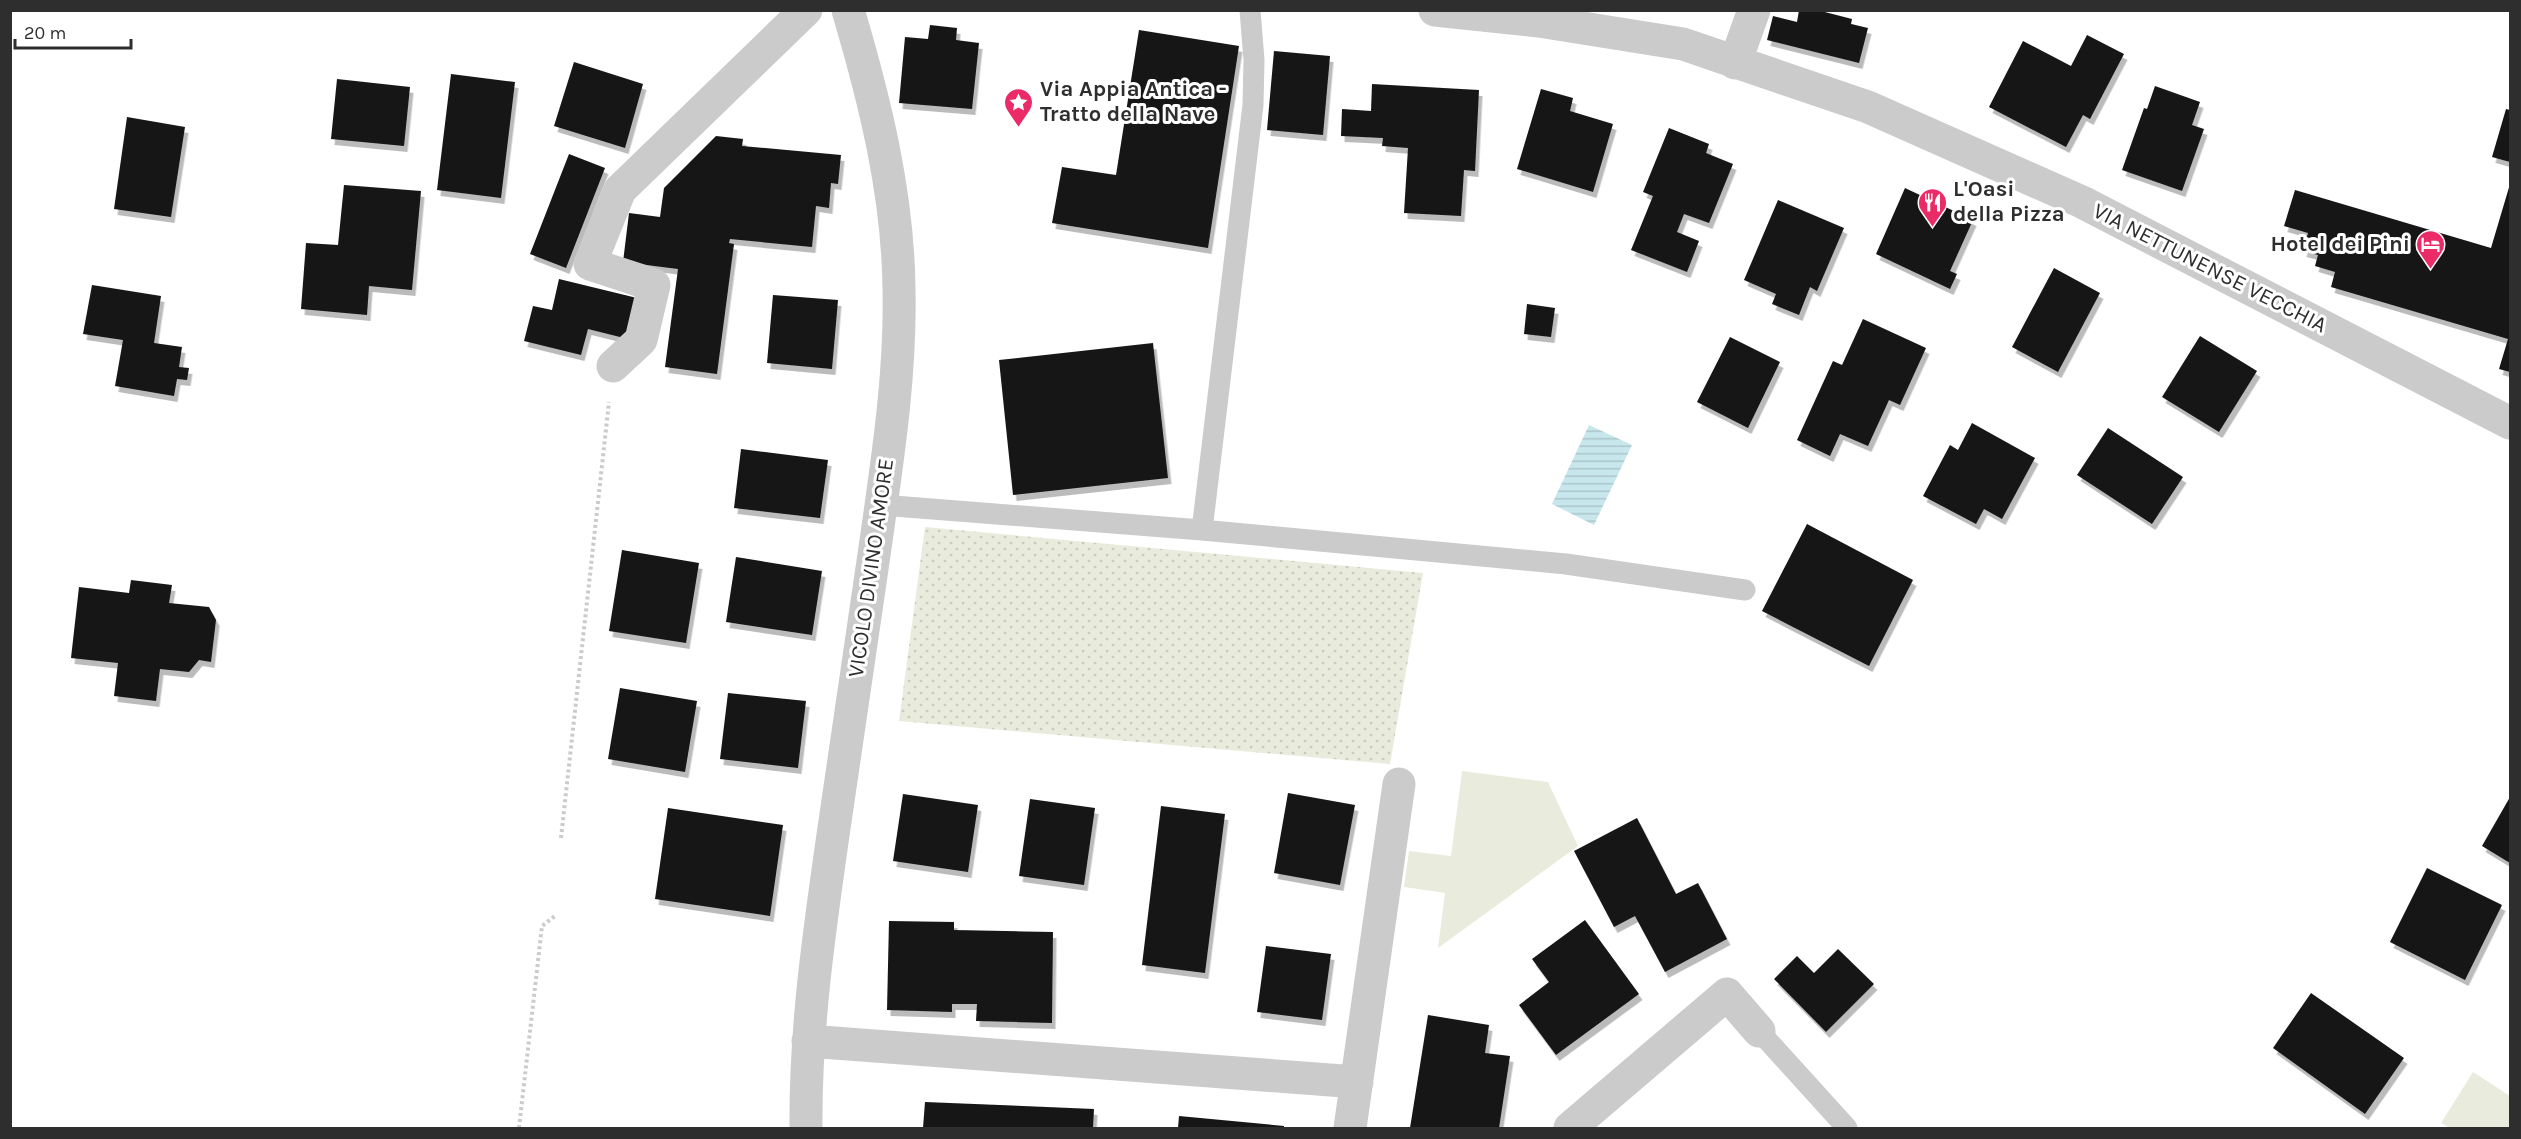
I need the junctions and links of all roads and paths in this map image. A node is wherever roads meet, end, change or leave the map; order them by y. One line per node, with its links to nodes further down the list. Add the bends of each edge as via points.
1 (806, 10): 7 (street, via 620,190 590,264 654,285 641,340)
2 (848, 10): 9 (street, VICOLO DIVINO AMORE, via 885,158 894,204 898,260 898,346)
3 (1250, 10): 10 (lane, via 1252,105)
4 (1436, 10): 6 (street, VIA NETTUNENSE VECCHIA, via 1539,21 1683,44)
5 (1754, 10): 6 (street)
6 (1735, 63): 8 (street, VIA NETTUNENSE VECCHIA, via 1868,107 2082,202)
7 (613, 366): 13 (path)
8 (2511, 423)
9 (881, 505): 10 (lane); 16 (street, VICOLO DIVINO AMORE, via 816,952)
10 (1202, 530): 11 (lane, via 1566,564)
11 (1744, 590)
12 (1399, 784): 17 (street)
13 (561, 838)
14 (555, 916): 18 (path, via 542,926)
15 (1759, 1031): 21 (street, via 1727,994); 22 (lane)
16 (808, 1041): 17 (street); 19 (street, VICOLO DIVINO AMORE)
17 (1357, 1082): 20 (street)
18 (519, 1128)
19 (806, 1128)
20 (1350, 1128)
21 (1570, 1128)
22 (1847, 1128)

